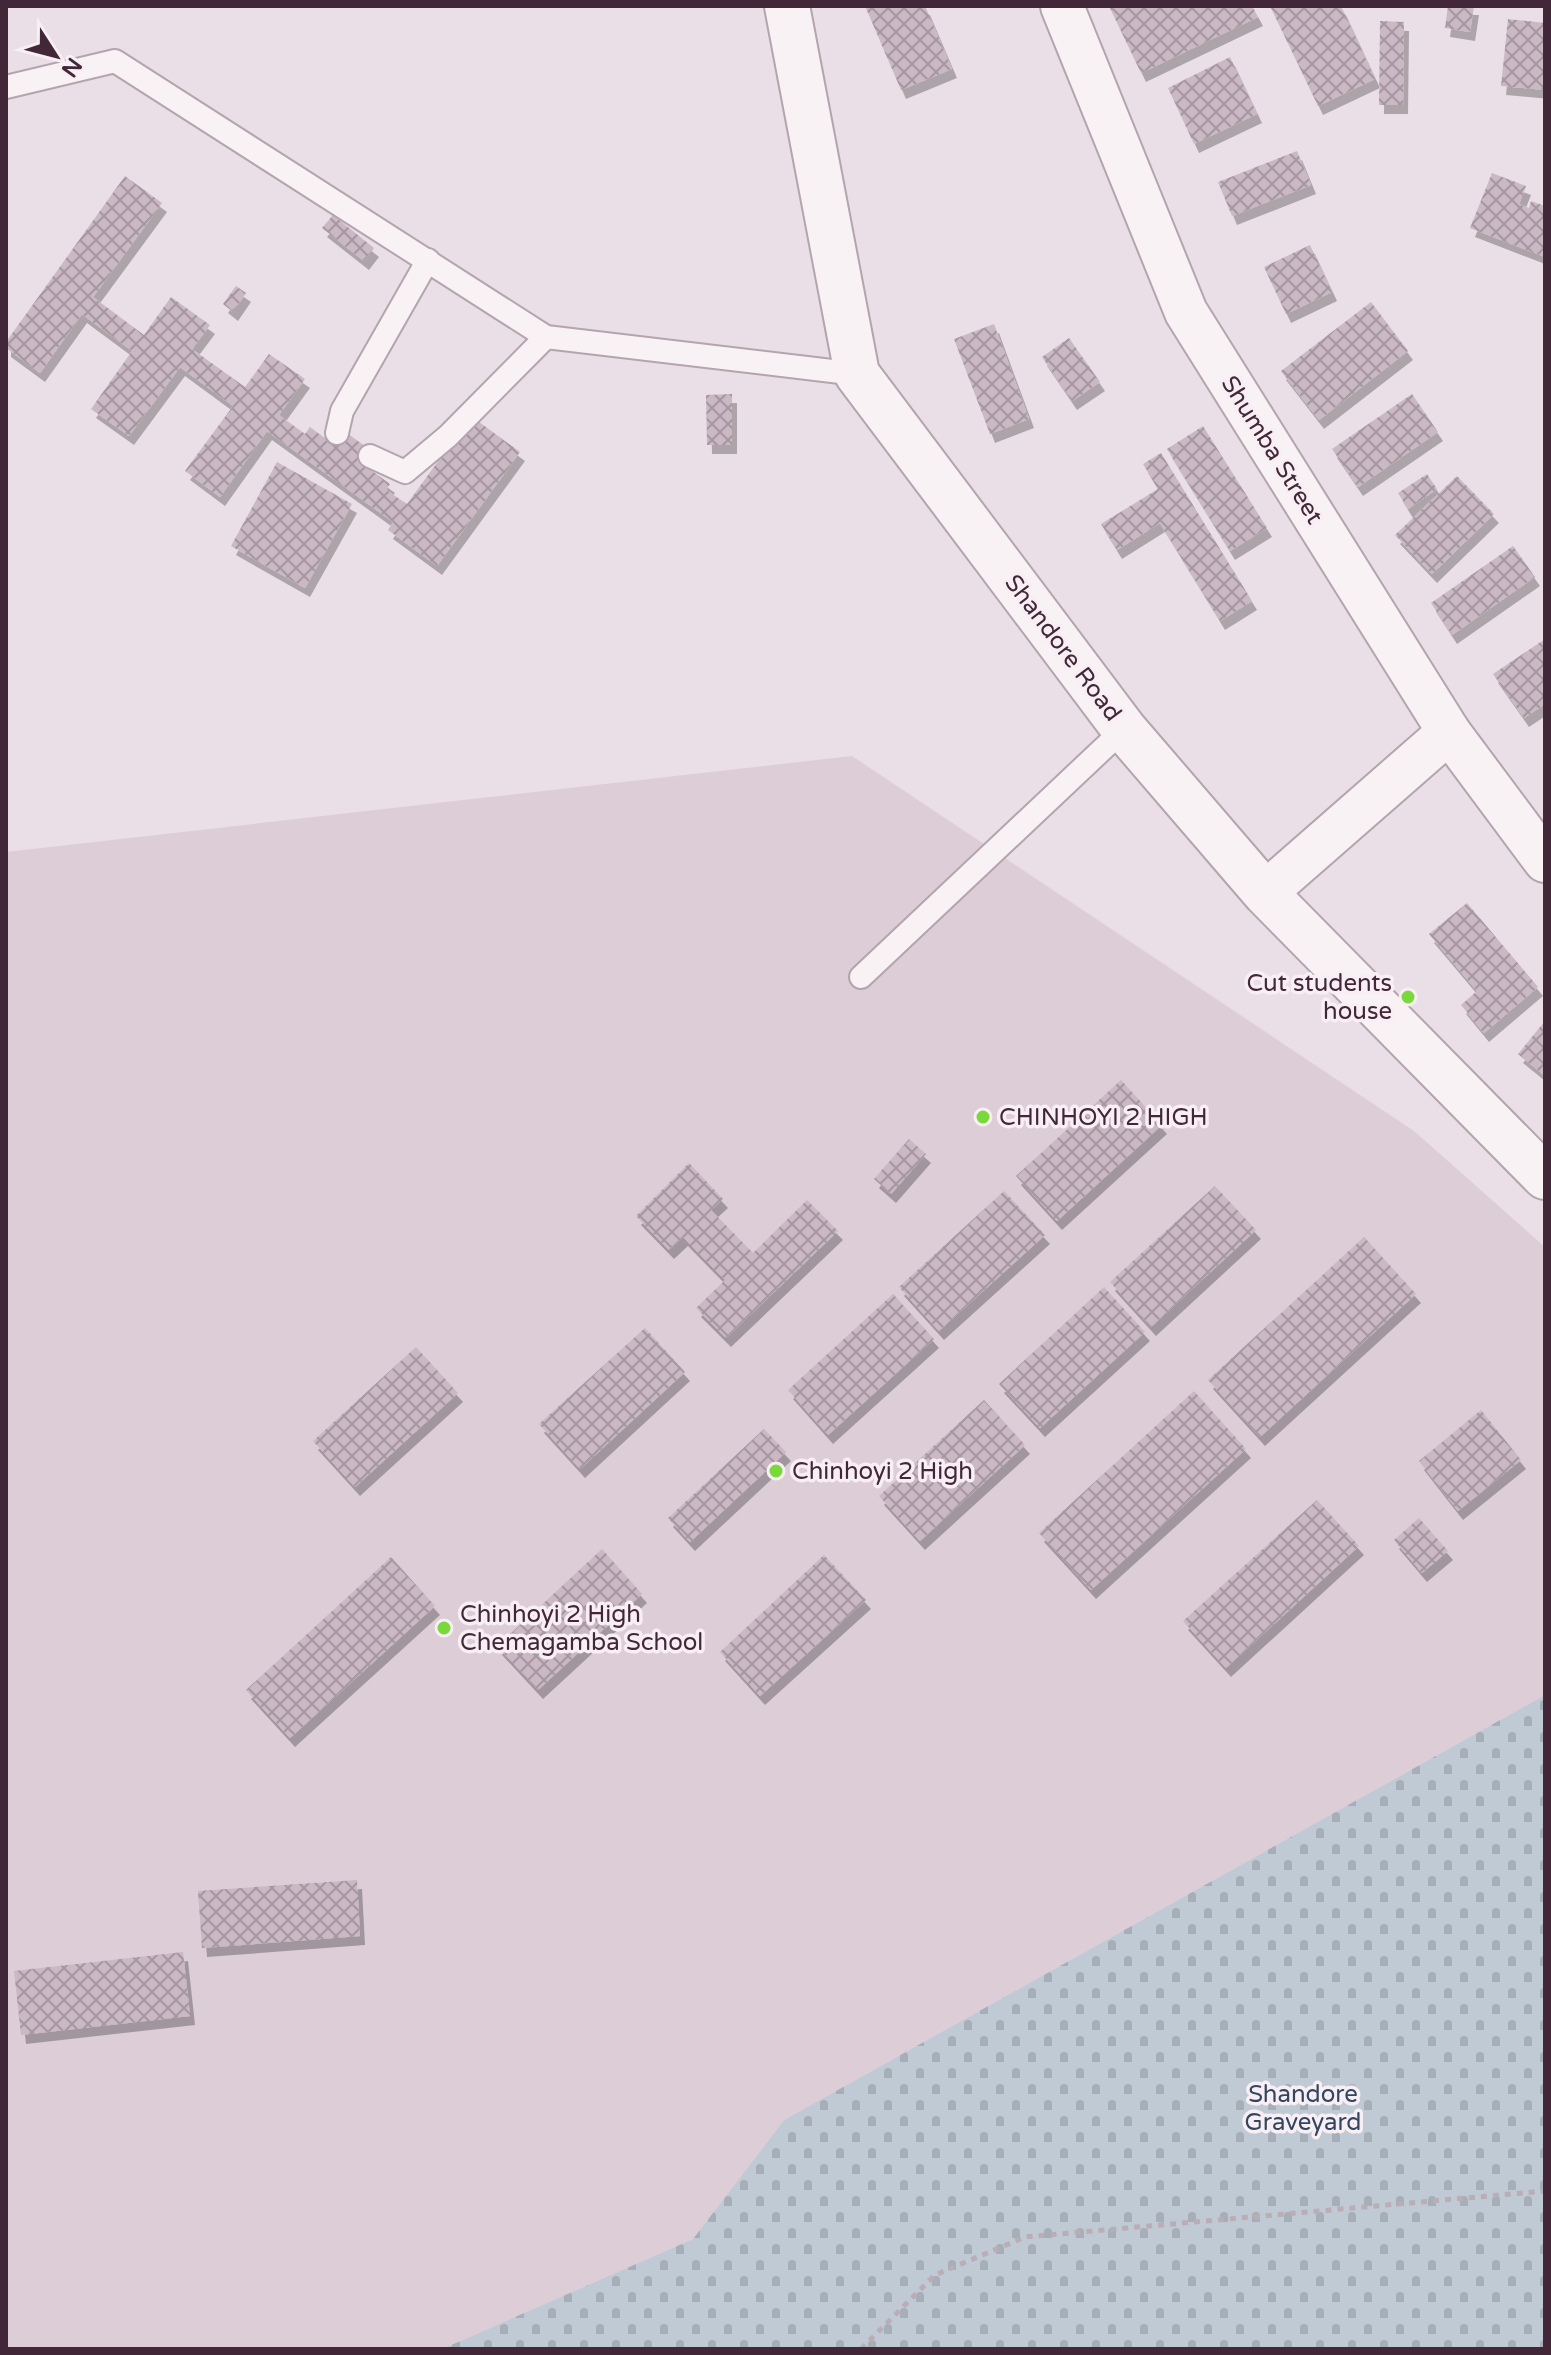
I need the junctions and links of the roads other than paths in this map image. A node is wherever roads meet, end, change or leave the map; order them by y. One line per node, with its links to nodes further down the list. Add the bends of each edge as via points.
1 (787, 6): 6 (street, Shandore Road)
2 (1062, 6): 10 (street, Shumba Street, via 1186,312)
3 (6, 87): 4 (lane, via 115,61)
4 (428, 260): 5 (lane); 7 (lane, via 342,411)
5 (546, 337): 6 (lane); 8 (lane, via 405,472)
6 (857, 374): 9 (street, Shandore Road)
7 (337, 433)
8 (370, 456)
9 (1124, 729): 12 (street, Shandore Road); 13 (lane)
10 (1449, 732): 11 (street, Shumba Street); 12 (street)
11 (1545, 861)
12 (1265, 893): 14 (street, Shandore Road)
13 (861, 977)
14 (1545, 1177)

